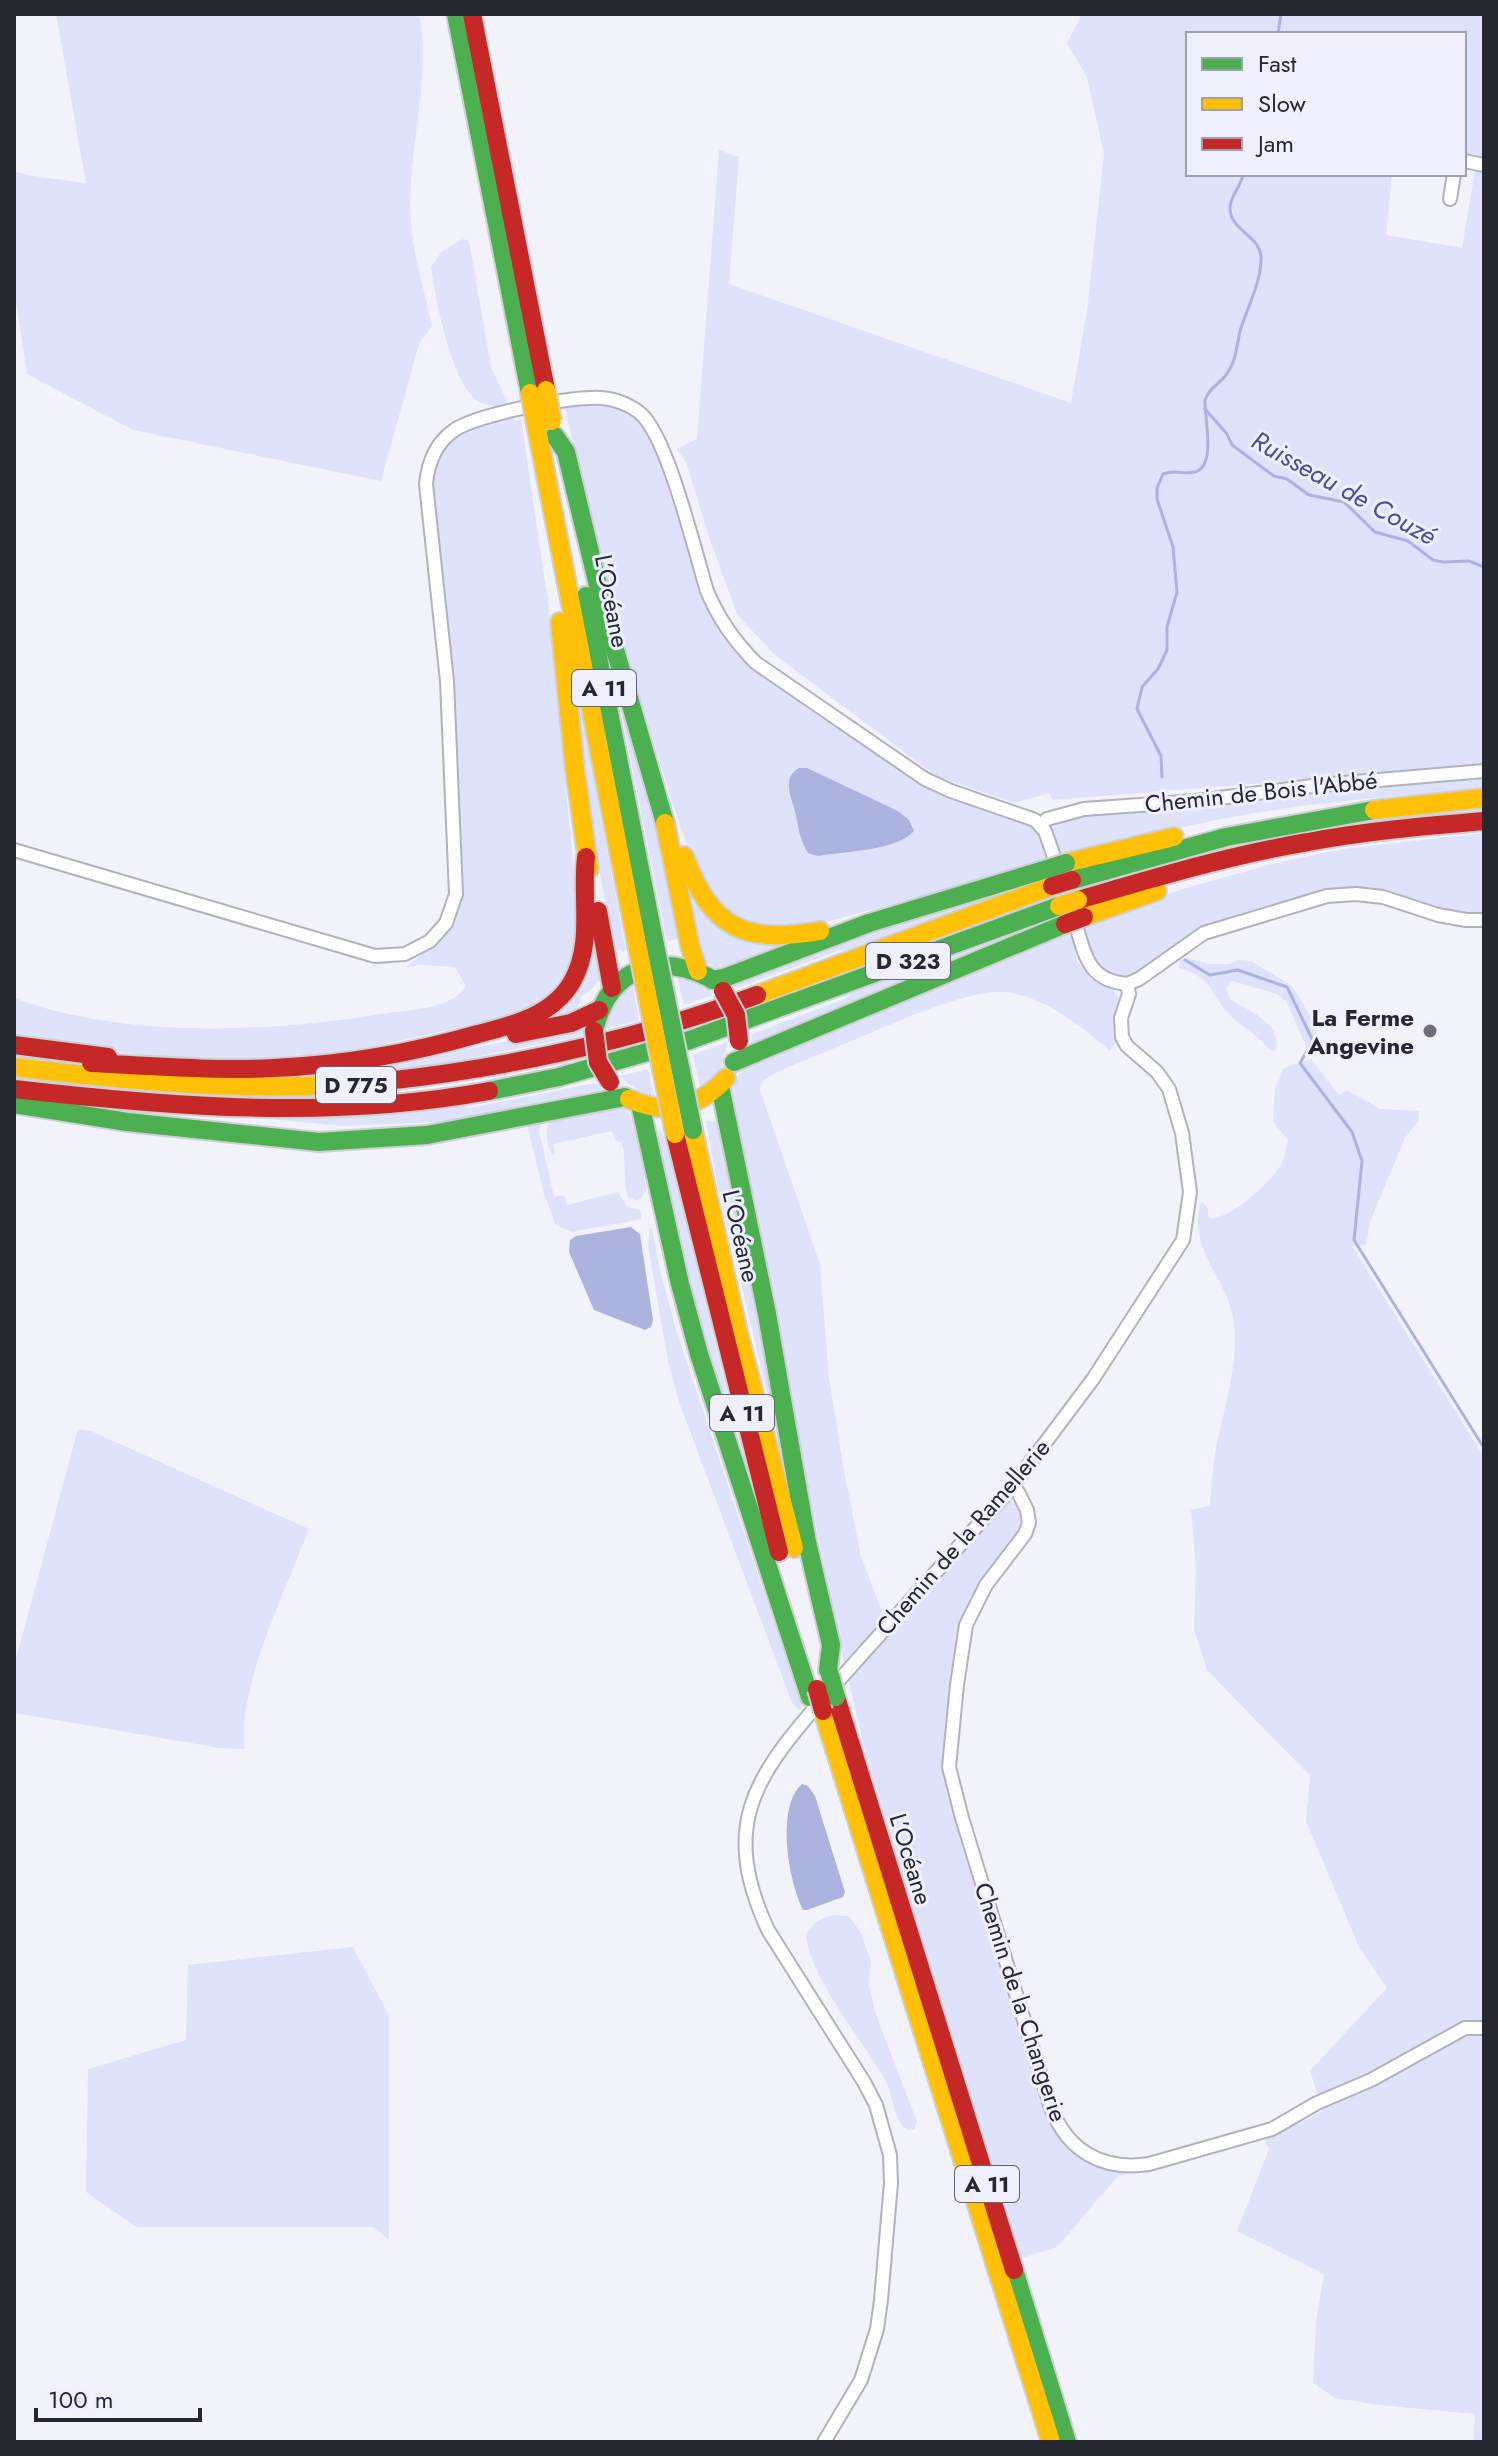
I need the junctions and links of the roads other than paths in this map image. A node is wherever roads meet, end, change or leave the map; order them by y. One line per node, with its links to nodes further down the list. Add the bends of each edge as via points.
1 (456, 14): 5 (highway, L’Océane / A 11)
2 (472, 14): 5 (highway, L’Océane / A 11)
3 (1454, 176): 4 (street)
4 (1450, 199)
5 (538, 391): 6 (highway, L’Océane / A 11, bridge)
6 (548, 427): 7 (highway, L’Océane / A 11); 9 (highway, via 566,452); 19 (highway, L’Océane / A 11)
7 (545, 474): 14 (highway, via 541,496); 19 (highway, L’Océane / A 11)
8 (1484, 771): 12 (street, Chemin de Bois l'Abbé, via 1084,809)
9 (654, 786): 18 (highway, via 665,801 700,895 734,928 780,938 862,920); 20 (highway, via 690,946)
10 (1484, 798): 15 (highway, D 323, bridge, via 1278,826)
11 (1484, 821): 16 (highway, D 323, bridge, via 1286,846 1204,865)
12 (1041, 825): 13 (street, via 925,779 756,663 729,632 707,591 660,440 640,413 601,398 464,423 437,447 427,471 447,681 456,874 452,911 430,941 405,954 375,956); 21 (street, via 1093,970 1103,979)
13 (14, 850)
14 (586, 857): 22 (highway); 26 (highway, via 588,939 570,986 539,1014)
15 (1049, 877): 18 (highway); 24 (highway, D 323)
16 (1062, 915): 25 (highway, D 323); 29 (highway)
17 (1484, 920): 21 (street, via 1438,915 1383,897 1327,896 1204,933)
18 (869, 923): 20 (highway)
19 (646, 942): 39 (highway, L’Océane / A 11, bridge, via 754,1458)
20 (711, 981): 22 (highway, via 674,964 649,965); 29 (highway, bridge, via 736,1015 739,1041)
21 (1127, 984): 38 (street, Chemin de la Ramellerie, via 1122,1037 1169,1089 1182,1133 1190,1192 1183,1240 1093,1379)
22 (612, 988): 23 (highway)
23 (599, 1010): 26 (highway, via 571,1023); 34 (highway, bridge, via 594,1031 598,1062 610,1082)
24 (692, 1019): 31 (highway, D 775, via 545,1059 344,1086 188,1086)
25 (698, 1038): 35 (highway, D 775, via 548,1079 412,1101 290,1109)
26 (464, 1040): 30 (highway, via 300,1067)
27 (14, 1045): 30 (highway)
28 (14, 1057): 30 (highway)
29 (734, 1062): 32 (highway)
30 (137, 1063)
31 (14, 1067)
32 (720, 1086): 34 (highway, via 683,1107 664,1109); 39 (highway, via 831,1645)
33 (14, 1089): 35 (highway, D 775)
34 (632, 1100): 37 (highway); 39 (highway, via 699,1354)
35 (142, 1103): 37 (highway, via 183,1117 318,1130)
36 (14, 1104): 37 (highway, via 319,1142)
37 (457, 1128)
38 (1012, 1487): 40 (street, Chemin de la Changerie, via 1029,1523 986,1585 966,1625 949,1767 1051,2108 1064,2134 1103,2162 1149,2164 1272,2129 1465,2028); 41 (street, Chemin de la Ramellerie, via 777,1752 749,1813 747,1861 758,1908 864,2082 890,2155 877,2329 861,2380)
39 (824, 1690): 42 (highway, L’Océane / A 11); 43 (highway, L’Océane / A 11)
40 (1484, 2028)
41 (824, 2442)
42 (1051, 2442)
43 (1067, 2442)

